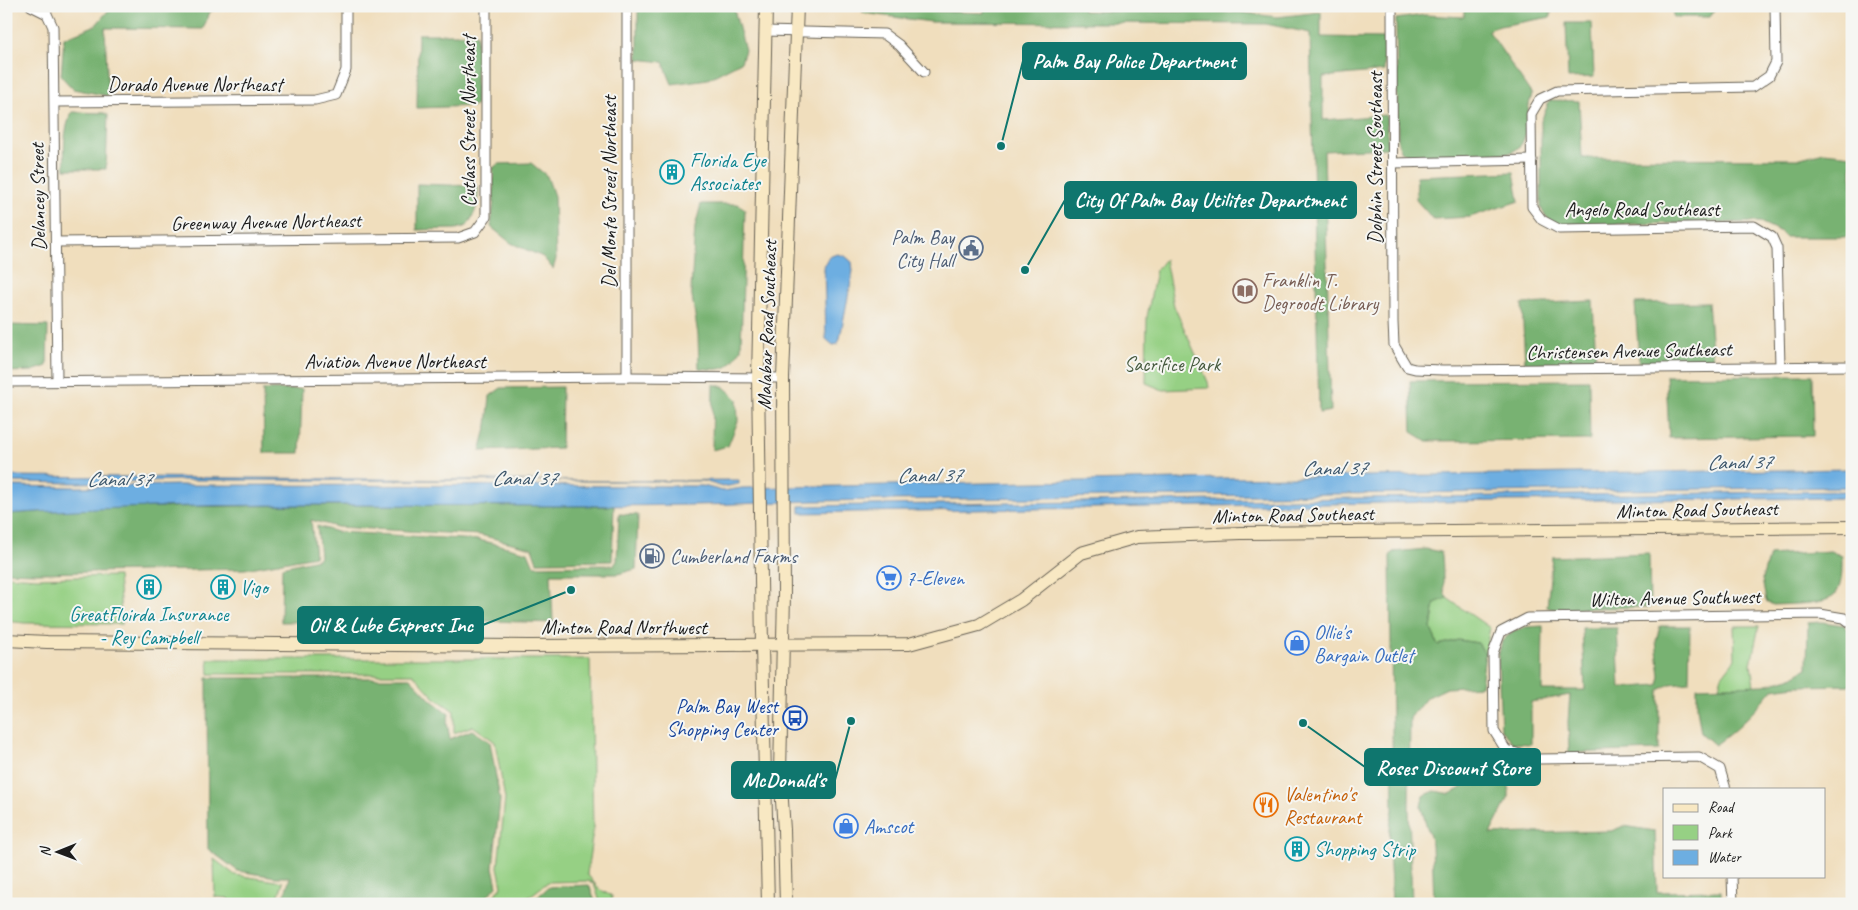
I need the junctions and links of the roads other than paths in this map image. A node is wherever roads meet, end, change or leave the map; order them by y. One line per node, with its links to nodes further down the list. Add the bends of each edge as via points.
1 (31, 6): 12 (street, Delancey Street, via 47,14 53,27)
2 (346, 6): 12 (street, Dorado Avenue Northeast, via 346,70 336,94 315,100)
3 (486, 6): 15 (street, Cutlass Street Northeast, via 486,217)
4 (626, 6): 20 (street, Del Monte Street Northeast)
5 (766, 6): 9 (main road, Malabar Road Southeast)
6 (798, 6): 10 (main road, Malabar Road Southeast)
7 (1392, 6): 14 (street, Dolphin Street Southeast)
8 (1775, 6): 13 (street, Angelo Road Southeast, via 1776,62 1769,76 1753,87 1557,90 1540,99 1531,114)
9 (766, 30): 10 (street); 21 (main road, Malabar Road Southeast)
10 (797, 32): 11 (street, via 884,34); 22 (main road, Malabar Road Southeast)
11 (924, 72)
12 (55, 102): 16 (street, Delancey Street)
13 (1532, 160): 14 (street); 17 (street, Angelo Road Southeast, via 1532,207 1542,220 1559,229 1754,226 1772,237 1777,248)
14 (1393, 164): 19 (street, Dolphin Street Southeast, via 1394,345)
15 (475, 232): 16 (street, Greenway Avenue Northeast, via 458,238)
16 (56, 242): 23 (street, Delancey Street)
17 (1780, 366): 18 (street, Christensen Avenue Southeast); 19 (street, Christensen Avenue Southeast, via 1443,370)
18 (1852, 366)
19 (1407, 367)
20 (627, 377): 21 (street, Aviation Avenue Northeast); 23 (street, Aviation Avenue Northeast)
21 (758, 378): 22 (street, Aviation Avenue Northeast); 28 (main road, Malabar Road Southeast)
22 (783, 378): 29 (main road, Malabar Road Southeast)
23 (57, 381): 24 (street, Aviation Avenue Northeast)
24 (6, 382)
25 (1852, 526): 29 (main road, Minton Road Southeast, via 1137,537 1082,553 1021,600 979,625 909,644)
26 (1852, 624): 30 (street, Wilton Avenue Southwest, via 1844,618 1820,614 1528,618 1501,632 1493,653 1494,731 1506,750 1537,759 1699,757 1720,769)
27 (6, 640): 28 (main road, Minton Road Northwest)
28 (762, 646): 29 (main road, Minton Road Southeast); 32 (main road, Malabar Road Southeast)
29 (782, 646): 33 (main road, Malabar Road Southeast, via 780,772)
30 (1726, 788)
31 (1732, 878): 34 (street)
32 (768, 904)
33 (786, 904)
34 (1732, 904)

